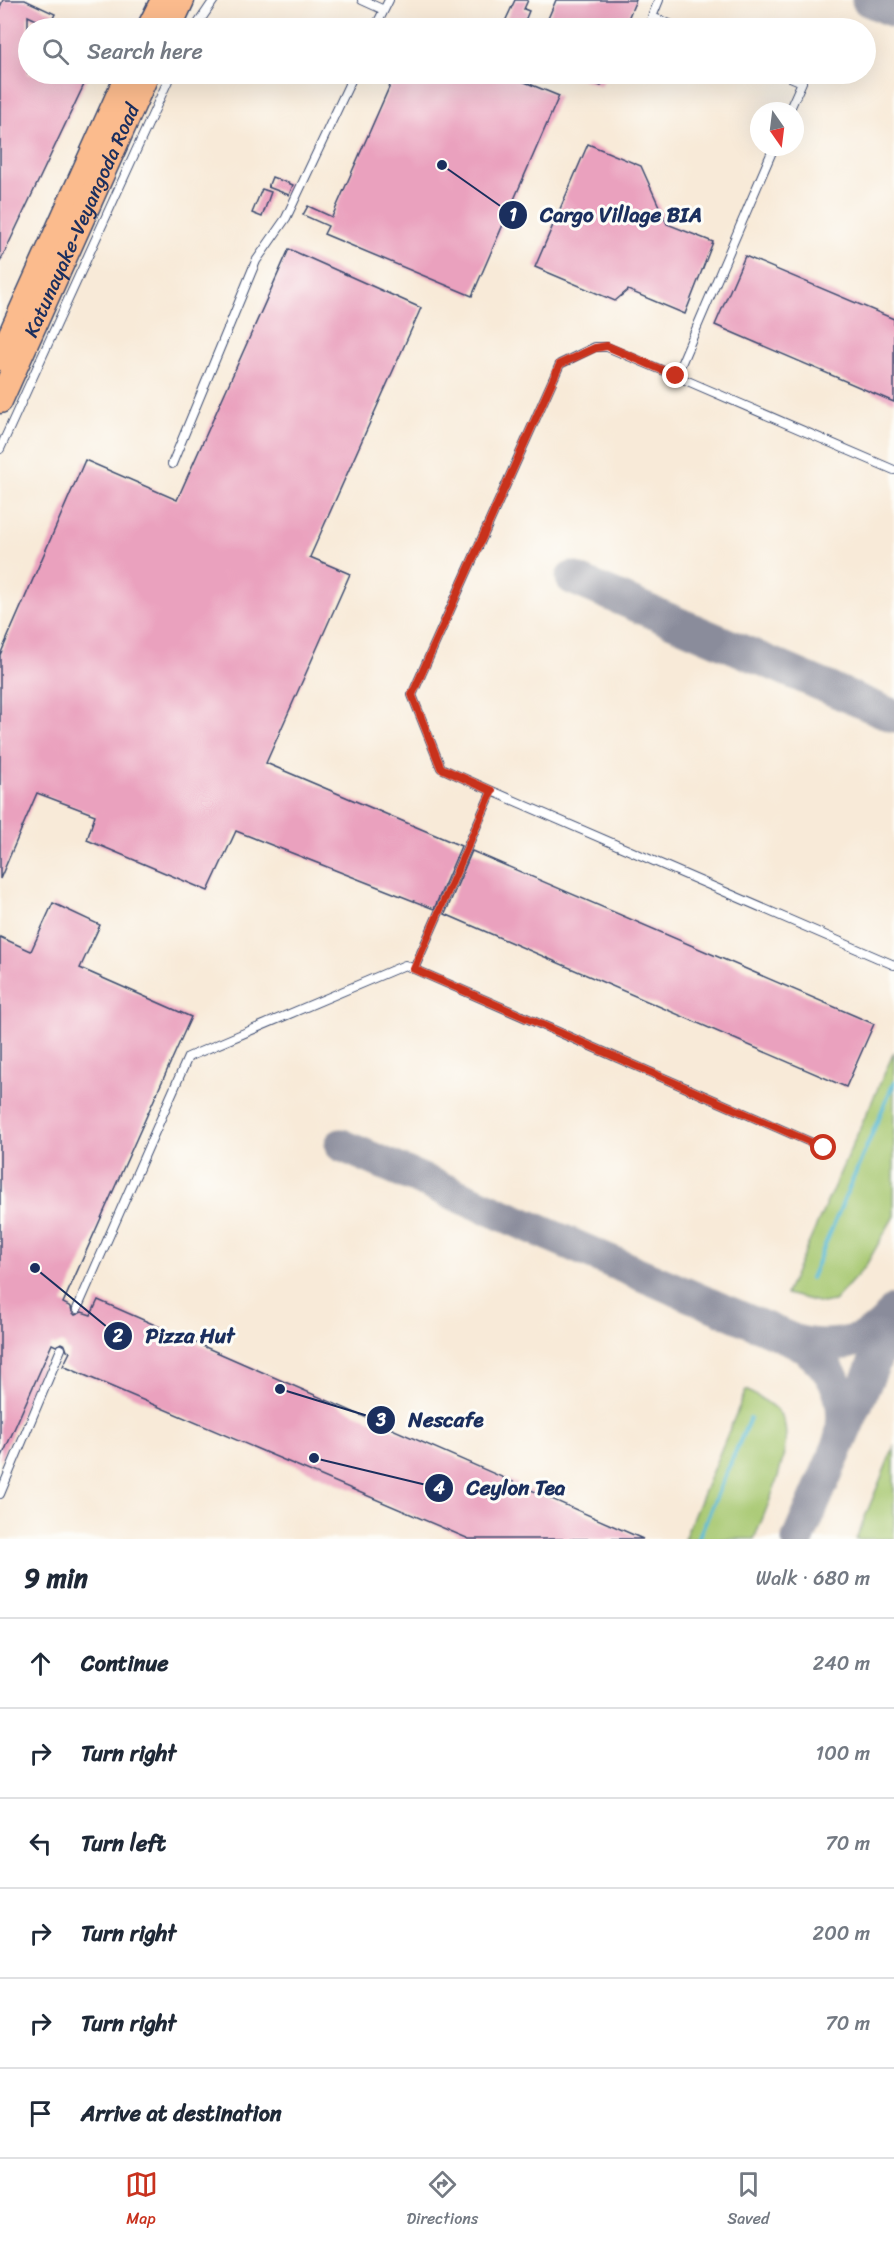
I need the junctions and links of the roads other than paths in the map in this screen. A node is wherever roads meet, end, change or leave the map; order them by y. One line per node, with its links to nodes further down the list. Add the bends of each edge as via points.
1 (163, 0): 8 (main road)
2 (182, 0): 9 (main road)
3 (214, 0): 10 (lane)
4 (362, 0): 7 (lane)
5 (388, 0): 7 (lane)
6 (659, 0): 12 (lane)
7 (384, 10): 11 (lane)
8 (154, 18)
9 (173, 18)
10 (202, 18)
11 (380, 18)
12 (654, 18)
13 (123, 84): 20 (main road, Katunayake-Veyangoda Road)
14 (142, 84): 22 (main road, Katunayake-Veyangoda Road)
15 (166, 84): 23 (lane)
16 (349, 84): 24 (lane, via 286,218 256,261)
17 (801, 84): 18 (lane)
18 (793, 102)
19 (770, 156): 21 (lane)
20 (0, 358)
21 (676, 376): 25 (lane); 26 (lane, via 607,346 560,364 416,685 412,695 441,768)
22 (0, 400)
23 (0, 449)
24 (172, 464)
25 (894, 470)
26 (492, 791): 27 (lane); 28 (lane)
27 (894, 965)
28 (414, 969): 29 (lane); 30 (lane, via 405,965 188,1057)
29 (824, 1148)
30 (77, 1309)
31 (61, 1348): 32 (lane)
32 (0, 1494)

